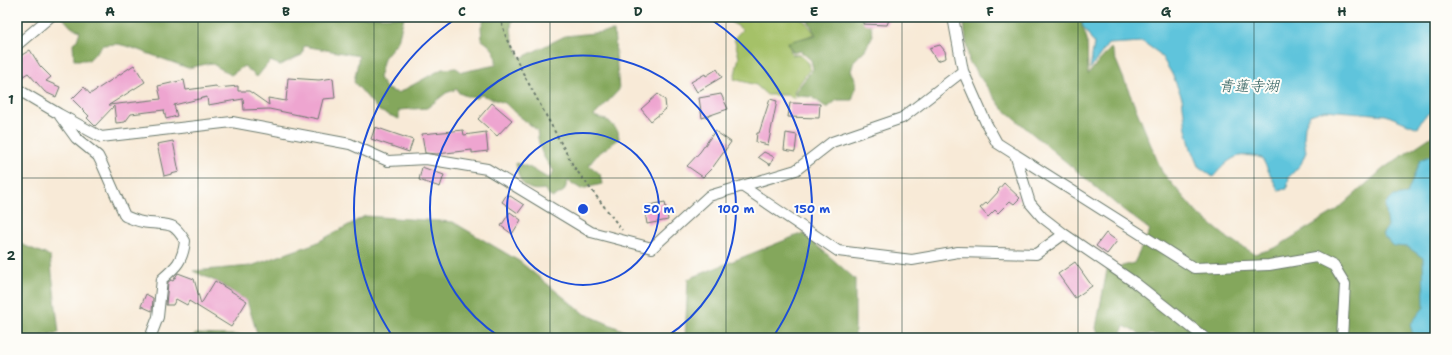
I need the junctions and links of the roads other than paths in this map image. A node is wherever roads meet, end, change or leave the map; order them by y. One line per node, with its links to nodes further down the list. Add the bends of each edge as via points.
1 (50, 17): 3 (street)
2 (953, 17): 4 (street)
3 (17, 45)
4 (963, 71): 7 (street, via 997,143); 8 (street, via 902,118 832,142 796,170)
5 (17, 89): 6 (street)
6 (59, 114): 8 (street, via 101,137 232,122 350,144 388,161 426,159 487,169 591,232 652,248 709,196); 10 (street, via 76,138 98,156 125,216 147,223 166,223 175,228 185,241 184,253 174,268 162,279 158,317)
7 (1016, 154): 9 (street, via 1030,203 1042,217); 12 (street, via 1194,268 1269,265 1316,257 1334,266 1345,284)
8 (742, 186): 9 (street, via 838,251 912,260 958,252 1036,254)
9 (1064, 234): 11 (street, via 1134,282)
10 (150, 338)
11 (1205, 338)
12 (1342, 338)

